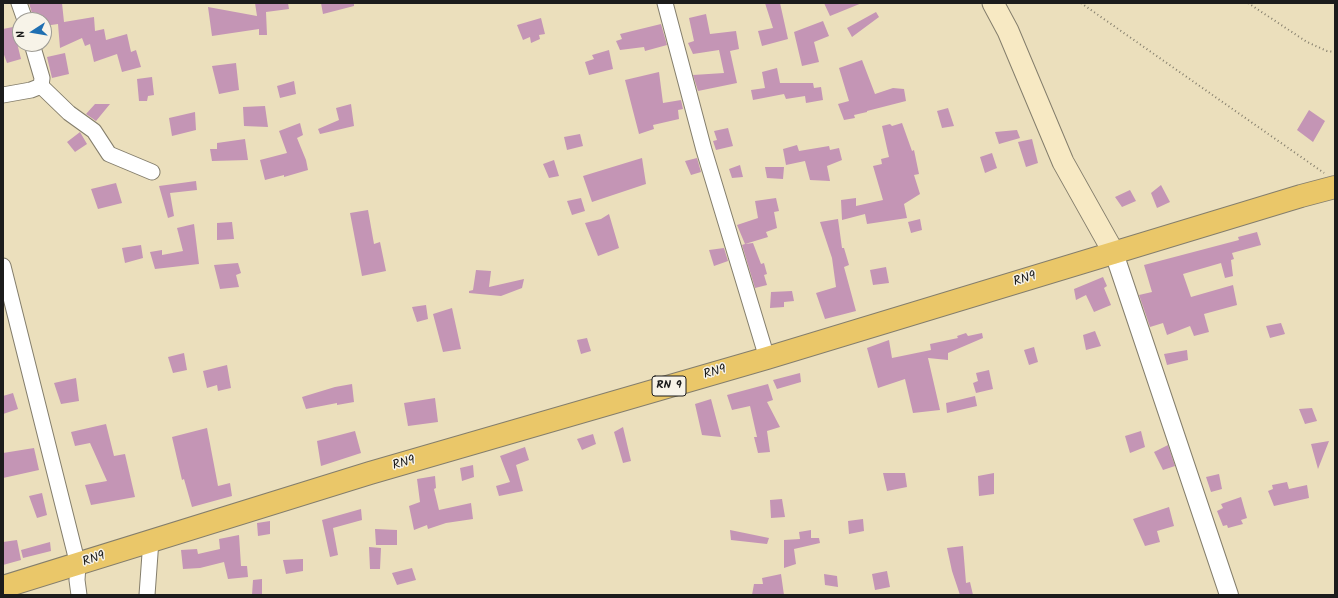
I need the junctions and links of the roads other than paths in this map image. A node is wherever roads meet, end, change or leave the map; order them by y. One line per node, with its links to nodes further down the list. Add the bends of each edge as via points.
1 (665, 3): 10 (street, via 704,150)
2 (992, 3): 8 (main road, via 1008,31 1064,162)
3 (34, 52): 4 (street, via 42,78)
4 (41, 86): 5 (street); 6 (street, via 68,113 94,131 109,154)
5 (3, 95)
6 (152, 172)
7 (1332, 181): 8 (main road, RN9 / RN 9, via 1301,196)
8 (1114, 253): 10 (main road, RN9 / RN 9); 16 (street)
9 (3, 266): 12 (street)
10 (767, 358): 11 (main road, RN9 / RN 9, via 370,473)
11 (151, 540): 12 (main road, RN9 / RN 9); 15 (street)
12 (78, 565): 13 (main road, RN9 / RN 9); 14 (street)
13 (3, 588)
14 (80, 595)
15 (147, 595)
16 (1229, 595)

